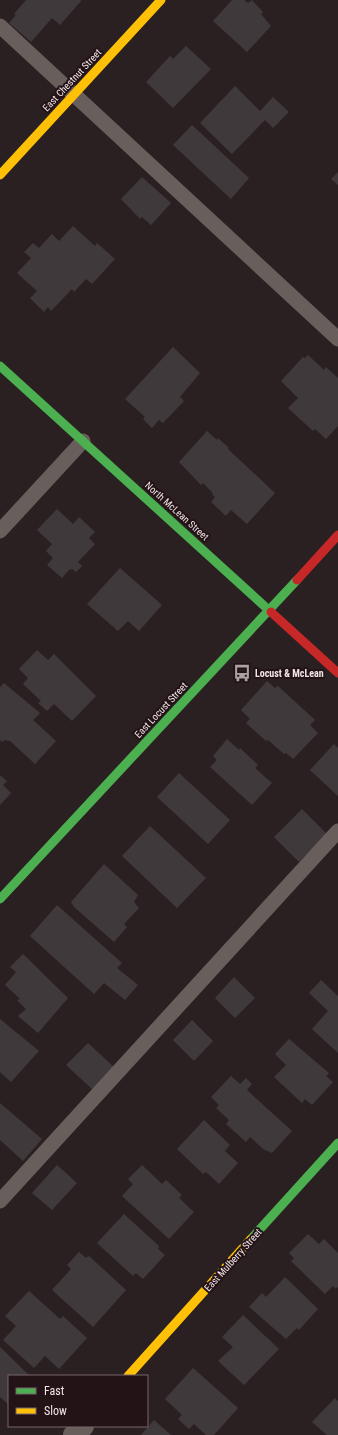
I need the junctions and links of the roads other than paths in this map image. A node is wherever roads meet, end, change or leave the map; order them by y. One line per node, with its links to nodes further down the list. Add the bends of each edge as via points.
1 (161, 0): 3 (street, East Chestnut Street)
2 (0, 26): 3 (lane)
3 (74, 95): 4 (street, East Chestnut Street); 5 (lane)
4 (0, 175)
5 (338, 339)
6 (0, 366): 7 (street, North McLean Street)
7 (83, 441): 8 (lane); 10 (street, North McLean Street)
8 (0, 531)
9 (338, 535): 10 (street, East Locust Street)
10 (270, 610): 11 (street, North McLean Street); 13 (street, East Locust Street)
11 (338, 673)
12 (338, 831): 15 (lane)
13 (0, 899)
14 (338, 1143): 16 (street, East Mulberry Street)
15 (0, 1201)
16 (129, 1375)
17 (82, 1427): 18 (street)
18 (74, 1435)

